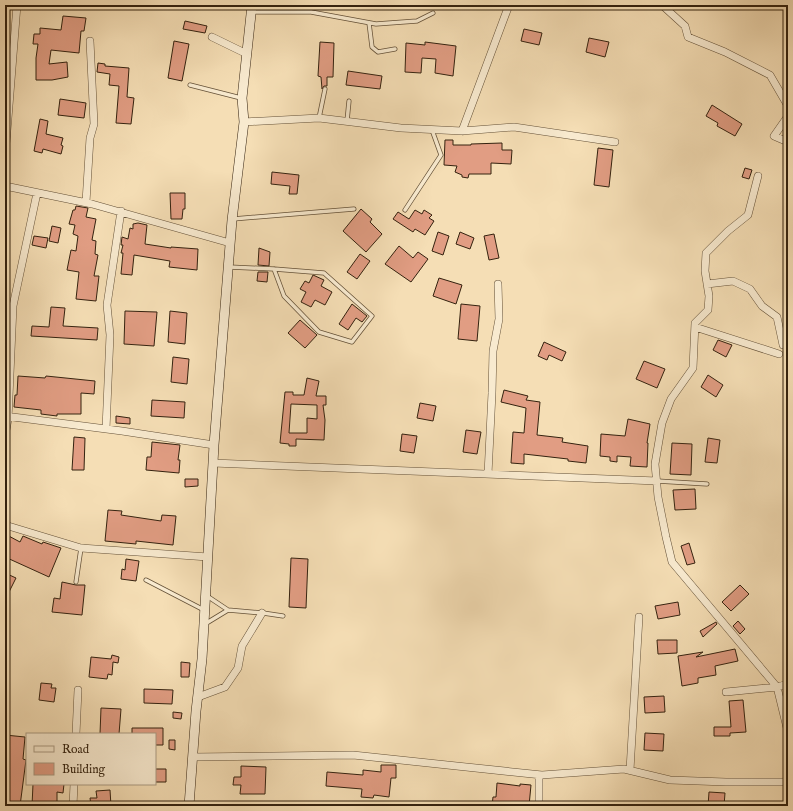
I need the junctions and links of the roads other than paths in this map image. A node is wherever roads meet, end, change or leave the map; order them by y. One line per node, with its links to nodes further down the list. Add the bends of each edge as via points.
1 (17, 5): 11 (street)
2 (509, 5): 22 (street)
3 (662, 5): 16 (street, via 686,26 688,37 770,75)
4 (251, 9): 6 (lane, via 312,12); 10 (main road)
5 (433, 13): 6 (lane, via 417,21)
6 (369, 23): 9 (lane, via 372,47 378,52)
7 (212, 37): 10 (street)
8 (90, 41): 29 (street, via 94,124 90,138)
9 (394, 49)
10 (247, 54): 14 (main road)
11 (8, 83): 25 (street)
12 (190, 85): 14 (lane)
13 (325, 89): 18 (lane)
14 (242, 98): 20 (main road)
15 (349, 100): 19 (lane)
16 (788, 106)
17 (788, 116): 24 (street, via 774,136)
18 (319, 118): 19 (street); 20 (street)
19 (347, 121): 21 (street)
20 (244, 122): 33 (main road)
21 (432, 129): 22 (street); 31 (lane, via 441,155)
22 (462, 131): 23 (street, via 514,127)
23 (615, 142)
24 (788, 142)
25 (5, 156)
26 (758, 176): 38 (street, via 748,215 706,253)
27 (5, 186): 28 (street)
28 (37, 193): 29 (street); 42 (street, via 13,306)
29 (86, 202): 32 (street)
30 (354, 208): 33 (lane)
31 (405, 210)
32 (121, 211): 34 (street); 43 (street, via 107,305 110,335)
33 (232, 220): 34 (main road)
34 (230, 243): 35 (main road)
35 (228, 267): 36 (lane); 45 (main road)
36 (274, 269): 36 (lane, via 324,273 372,316 352,342 318,332 284,296)
37 (498, 284): 47 (street, via 499,319 493,351)
38 (707, 284): 39 (street, via 708,310 695,323); 40 (street, via 733,280 750,289 762,306 777,317)
39 (695, 327): 41 (street); 48 (street, via 693,368 671,399 662,423 655,464)
40 (783, 345)
41 (779, 354)
42 (7, 417): 43 (street); 44 (street)
43 (106, 429): 45 (street)
44 (5, 436)
45 (214, 445): 46 (main road)
46 (213, 463): 47 (street); 52 (main road)
47 (488, 474): 48 (street)
48 (657, 481): 49 (lane); 63 (street, via 672,562)
49 (707, 484)
50 (5, 525): 51 (street)
51 (81, 548): 52 (street); 54 (lane)
52 (208, 557): 55 (main road)
53 (146, 580): 56 (lane)
54 (76, 582)
55 (206, 596): 56 (main road); 57 (lane)
56 (205, 610): 61 (main road)
57 (228, 610): 58 (lane); 61 (lane)
58 (262, 613): 59 (lane); 66 (street, via 242,646 238,668 225,687)
59 (282, 616)
60 (639, 617): 70 (street)
61 (204, 625): 66 (main road)
62 (788, 684): 63 (street)
63 (777, 687): 65 (street); 67 (street)
64 (78, 690): 68 (street)
65 (726, 692)
66 (198, 697): 69 (main road)
67 (788, 732)
68 (76, 733)
69 (193, 757): 71 (street, via 353,755); 75 (main road)
70 (630, 770): 71 (street); 72 (street, via 670,780)
71 (539, 775): 76 (street)
72 (788, 781)
73 (74, 785): 74 (street)
74 (73, 806)
75 (190, 806)
76 (539, 806)

